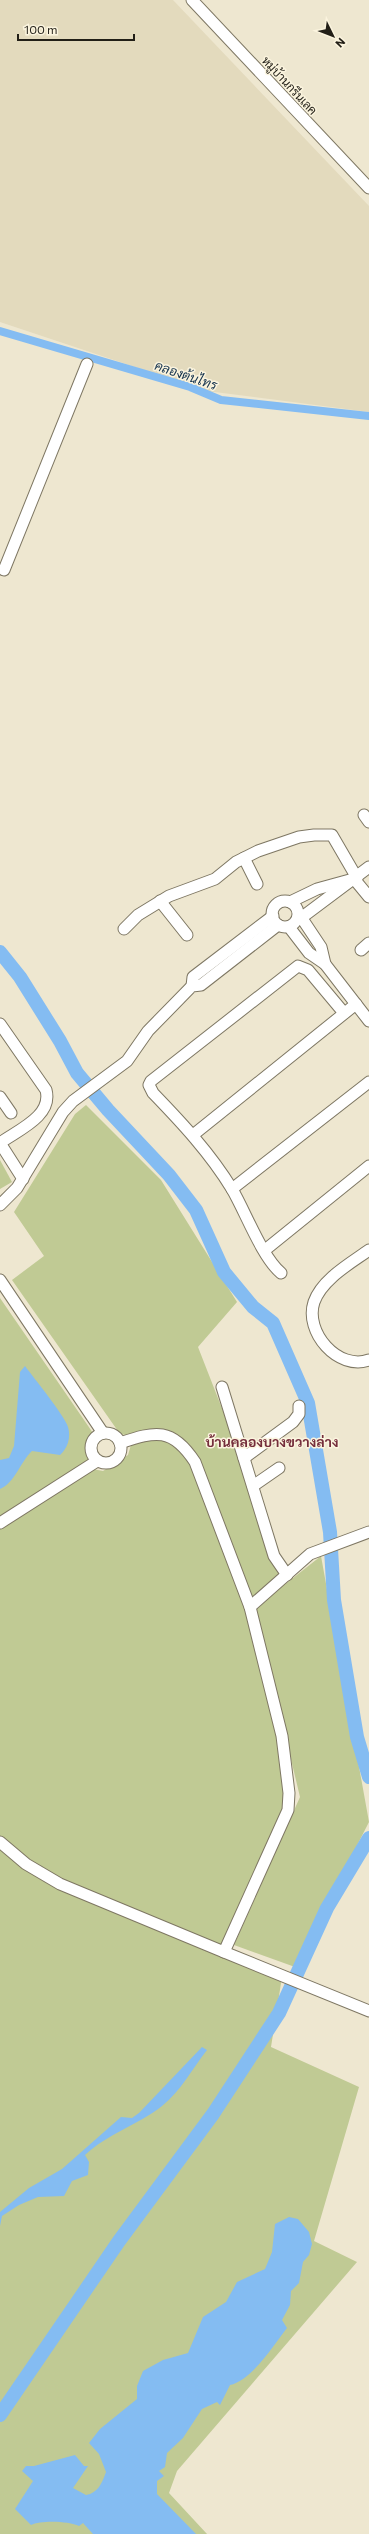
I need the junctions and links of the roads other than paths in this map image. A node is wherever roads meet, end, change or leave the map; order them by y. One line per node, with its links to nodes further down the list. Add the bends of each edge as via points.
1 (192, 0): 2 (street, หมู่บ้านกรีนเลค)
2 (369, 188)
3 (86, 364): 4 (street)
4 (4, 570)
5 (244, 858): 7 (street, via 299,837 332,835); 8 (street); 10 (street, via 214,879)
6 (369, 867): 7 (street)
7 (356, 879): 9 (street); 11 (street, via 317,889); 12 (street)
8 (257, 884)
9 (369, 897)
10 (160, 901): 14 (street, via 138,915); 15 (street)
11 (290, 902): 12 (street, via 298,909); 13 (street, via 275,906)
12 (300, 916): 13 (street, via 294,924); 16 (street, via 321,947)
13 (280, 923): 16 (street, via 309,953); 27 (street, via 193,977 192,986 148,1031 128,1061 73,1101 53,1125)
14 (124, 929)
15 (187, 935)
16 (325, 964): 17 (street)
17 (356, 1004): 18 (street); 19 (street)
18 (344, 1013): 24 (street); 24 (street, via 308,970 298,966 151,1081 150,1088 153,1093)
19 (369, 1021)
20 (0, 1024): 25 (street, via 46,1090 48,1103 42,1113)
21 (369, 1082): 28 (street)
22 (0, 1097): 23 (street)
23 (11, 1113)
24 (193, 1135): 28 (street)
25 (0, 1143): 27 (street)
26 (369, 1166): 30 (street)
27 (23, 1179): 29 (street)
28 (232, 1189): 30 (street)
29 (0, 1205)
30 (265, 1250): 32 (street, via 269,1261)
31 (369, 1250): 34 (street, via 323,1287 314,1303 314,1324 320,1340 332,1353 349,1360)
32 (282, 1272)
33 (0, 1280): 37 (street)
34 (369, 1360)
35 (222, 1387): 39 (street)
36 (299, 1406): 39 (street, via 299,1414 294,1422)
37 (103, 1433): 38 (street, via 115,1436); 40 (street, via 92,1442 91,1453)
38 (120, 1443): 40 (street, via 120,1452 115,1460 106,1463); 46 (street, via 153,1433 169,1435 184,1445 194,1462)
39 (244, 1458): 42 (street)
40 (97, 1461): 43 (street)
41 (279, 1468): 42 (street)
42 (253, 1486): 45 (street, via 274,1556)
43 (0, 1523)
44 (369, 1532): 45 (street, via 340,1542 323,1544)
45 (285, 1572): 46 (street)
46 (250, 1607): 48 (street, via 282,1736 289,1793 288,1810)
47 (0, 1842): 48 (street, via 26,1864 60,1884)
48 (224, 1952): 49 (street)
49 (369, 2011)

